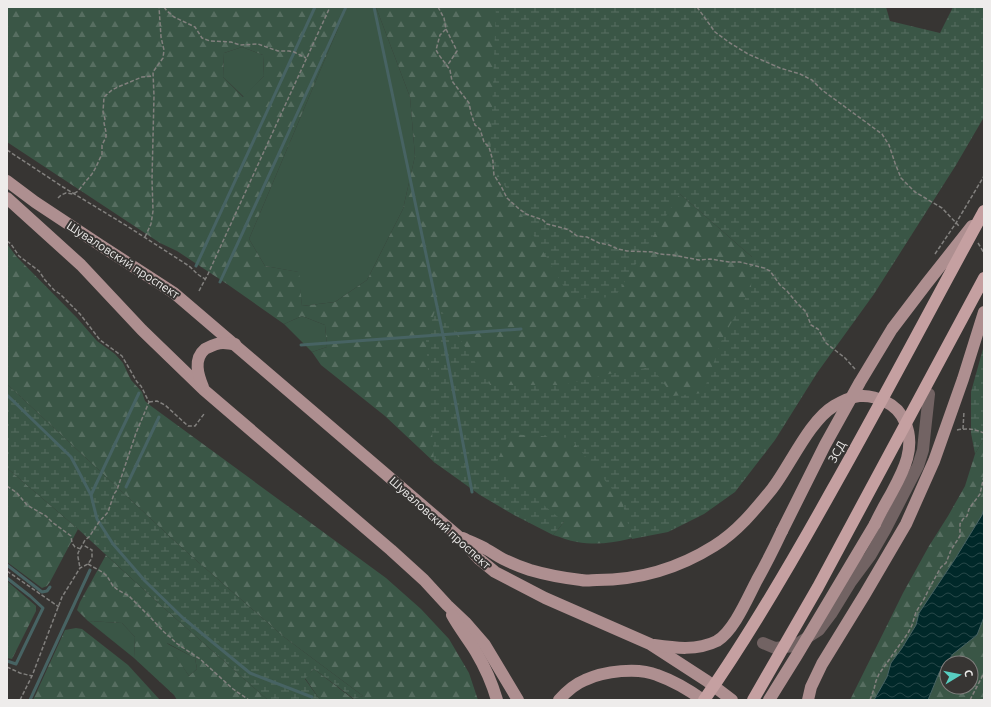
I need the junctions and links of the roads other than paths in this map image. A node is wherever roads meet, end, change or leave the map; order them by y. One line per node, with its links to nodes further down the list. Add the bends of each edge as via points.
1 (7, 181): 6 (main road, Шуваловский проспект, via 174,292)
2 (7, 198): 7 (main road, Шуваловский проспект, via 81,265 142,330)
3 (984, 211): 12 (main road, bridge, via 892,330 860,382 731,628 718,640 698,647 678,648); 16 (highway, ЗСД, bridge, via 786,572)
4 (984, 278): 18 (highway, bridge, via 818,587)
5 (984, 312): 20 (main road, via 934,461 906,524 822,664)
6 (236, 344): 7 (main road, via 216,344 201,353 197,363 198,376); 9 (main road, Шуваловский проспект)
7 (204, 390): 10 (main road, Шуваловский проспект, via 391,550)
8 (929, 394): 11 (lane, via 923,450 918,466 870,556 819,630 794,646 775,648)
9 (458, 536): 12 (main road, Шуваловский проспект, via 495,572 546,598); 19 (main road, bridge, via 529,570 556,576 582,580 616,580 654,573 715,546 738,527 776,483 817,421 832,407 849,398 865,395 891,404 902,414 908,429 908,458 875,524)
10 (447, 605): 13 (main road, via 487,672); 14 (main road, Шуваловский проспект, via 485,645)
11 (763, 642)
12 (650, 644): 17 (main road, Шуваловский проспект)
13 (497, 700)
14 (518, 700)
15 (559, 700): 16 (main road, via 585,680 609,672 633,670 656,674)
16 (704, 700)
17 (732, 700)
18 (753, 700)
19 (769, 700)
20 (808, 700)

